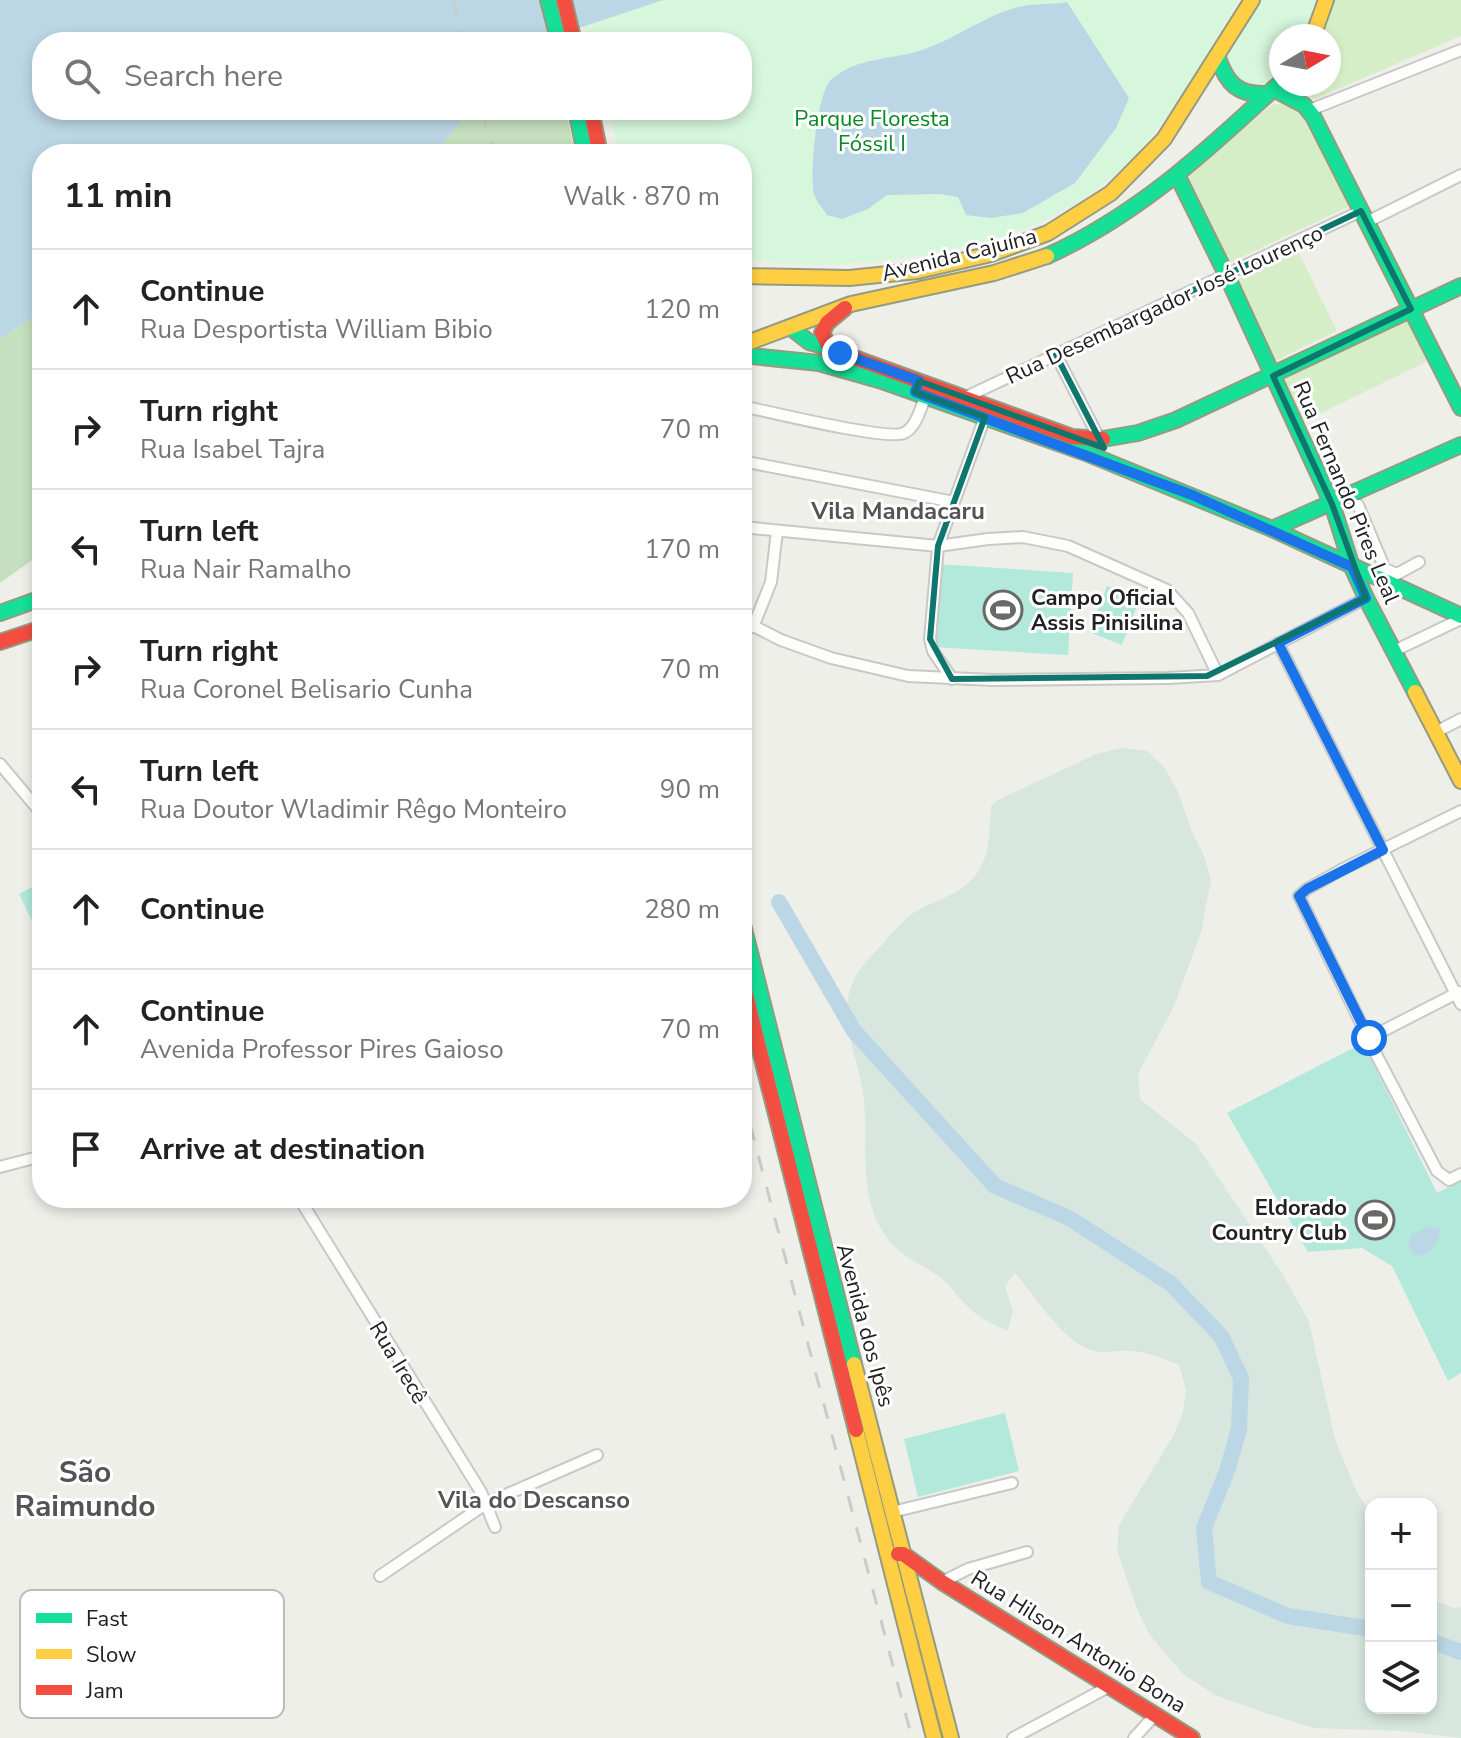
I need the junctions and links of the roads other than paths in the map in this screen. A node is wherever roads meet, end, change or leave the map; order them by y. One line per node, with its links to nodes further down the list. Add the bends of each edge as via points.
1 (548, 0): 6 (main road)
2 (564, 0): 7 (main road)
3 (1252, 0): 9 (main road, Avenida Cajuína)
4 (1326, 0): 5 (main road)
5 (1317, 24)
6 (556, 32)
7 (572, 32)
8 (1461, 50): 13 (street)
9 (1218, 58): 11 (main road, via 1234,89 1245,95); 21 (main road, Avenida Cajuína, via 1144,160 1111,193 1048,233 991,254 918,271 849,278)
10 (1269, 92): 11 (main road, Avenida Cajuína)
11 (1266, 94): 18 (main road, Avenida Cajuína)
12 (1284, 96): 13 (main road)
13 (1310, 110): 20 (main road)
14 (584, 120): 16 (main road)
15 (586, 120): 17 (main road)
16 (585, 144)
17 (596, 144)
18 (1177, 175): 22 (main road, Rua Fernando Pires Leal); 24 (main road, Avenida Cajuína, via 1128,212 1043,258)
19 (1461, 175): 20 (street, Rua Desembargador José Lourenço)
20 (1364, 216): 22 (street, Rua Desembargador José Lourenço); 25 (main road)
21 (752, 274)
22 (1227, 276): 29 (street, Rua Desembargador José Lourenço); 31 (main road, Rua Fernando Pires Leal)
23 (1461, 286): 25 (main road)
24 (852, 304): 26 (main road, Avenida Cajuína); 28 (main road, via 824,326 822,337)
25 (1411, 309): 31 (main road); 35 (main road)
26 (790, 327): 27 (main road, Avenida Cajuína); 28 (main road, via 809,342)
27 (752, 341)
28 (831, 348): 32 (main road)
29 (1056, 355): 33 (street, Rua Desembargador José Lourenço); 37 (street)
30 (752, 356): 32 (main road, via 819,363)
31 (1273, 376): 37 (main road, via 1155,429); 41 (main road, Rua Fernando Pires Leal)
32 (920, 389): 33 (main road); 34 (street, via 913,425 898,435); 36 (main road)
33 (966, 397): 37 (main road, via 1072,437)
34 (752, 408)
35 (1461, 408)
36 (985, 417): 40 (street); 44 (main road)
37 (1100, 440)
38 (1461, 445): 41 (main road)
39 (752, 463): 40 (street)
40 (954, 502): 46 (street)
41 (1332, 504): 44 (main road); 48 (main road, Rua Fernando Pires Leal)
42 (1358, 505): 49 (street, via 1382,562)
43 (752, 528): 45 (street)
44 (1272, 529): 48 (main road)
45 (777, 531): 46 (street); 54 (street, via 771,582)
46 (938, 546): 59 (street, via 1036,538 1155,583 1188,613); 60 (street, via 930,639)
47 (1419, 562): 49 (street, via 1397,574)
48 (1352, 567): 49 (main road); 50 (main road, Rua Fernando Pires Leal)
49 (1381, 574): 53 (main road)
50 (1366, 598): 57 (street); 58 (main road, Rua Fernando Pires Leal)
51 (32, 602): 52 (main road)
52 (0, 613)
53 (1461, 618): 58 (street)
54 (753, 627): 60 (street, via 850,664)
55 (32, 631): 56 (main road)
56 (0, 642)
57 (1278, 643): 59 (street); 67 (street)
58 (1394, 651): 62 (main road, Rua Fernando Pires Leal)
59 (1218, 675): 60 (street)
60 (952, 679)
61 (1461, 719): 62 (street)
62 (1436, 732): 64 (main road, Rua Fernando Pires Leal)
63 (0, 764): 65 (street)
64 (1461, 781)
65 (32, 802)
66 (1461, 811): 67 (street)
67 (1383, 850): 69 (street); 71 (street, via 1307,889 1300,899)
68 (752, 969): 72 (main road, Avenida dos Ipês)
69 (1459, 997): 71 (street)
70 (752, 1014): 72 (main road, Avenida dos Ipês)
71 (1369, 1038): 75 (street, via 1437,1171 1449,1180)
72 (793, 1155): 76 (main road, Avenida dos Ipês)
73 (32, 1159): 74 (street)
74 (0, 1167)
75 (1461, 1174)
76 (801, 1189): 81 (main road, Avenida dos Ipês); 84 (main road, Avenida dos Ipês)
77 (305, 1208): 80 (street, Rua Irecê)
78 (597, 1455): 80 (street)
79 (1012, 1483): 81 (street)
80 (487, 1503): 82 (street, Rua Irecê); 85 (street)
81 (892, 1512): 84 (main road, Avenida dos Ipês)
82 (495, 1527)
83 (1027, 1552): 86 (street)
84 (896, 1556): 86 (main road, Rua Hilson Antonio Bona); 87 (main road, Avenida dos Ipês)
85 (380, 1576)
86 (942, 1582): 87 (main road, Rua Hilson Antonio Bona); 88 (main road, Rua Hilson Antonio Bona)
87 (904, 1589): 91 (main road, Avenida dos Ipês); 92 (main road, Avenida dos Ipês)
88 (1110, 1686): 89 (main road, Rua Hilson Antonio Bona); 90 (street)
89 (1155, 1715): 94 (street); 95 (main road, Rua Hilson Antonio Bona)
90 (1032, 1734): 93 (street)
91 (934, 1738)
92 (951, 1738)
93 (1013, 1738)
94 (1134, 1738)
95 (1192, 1738)

